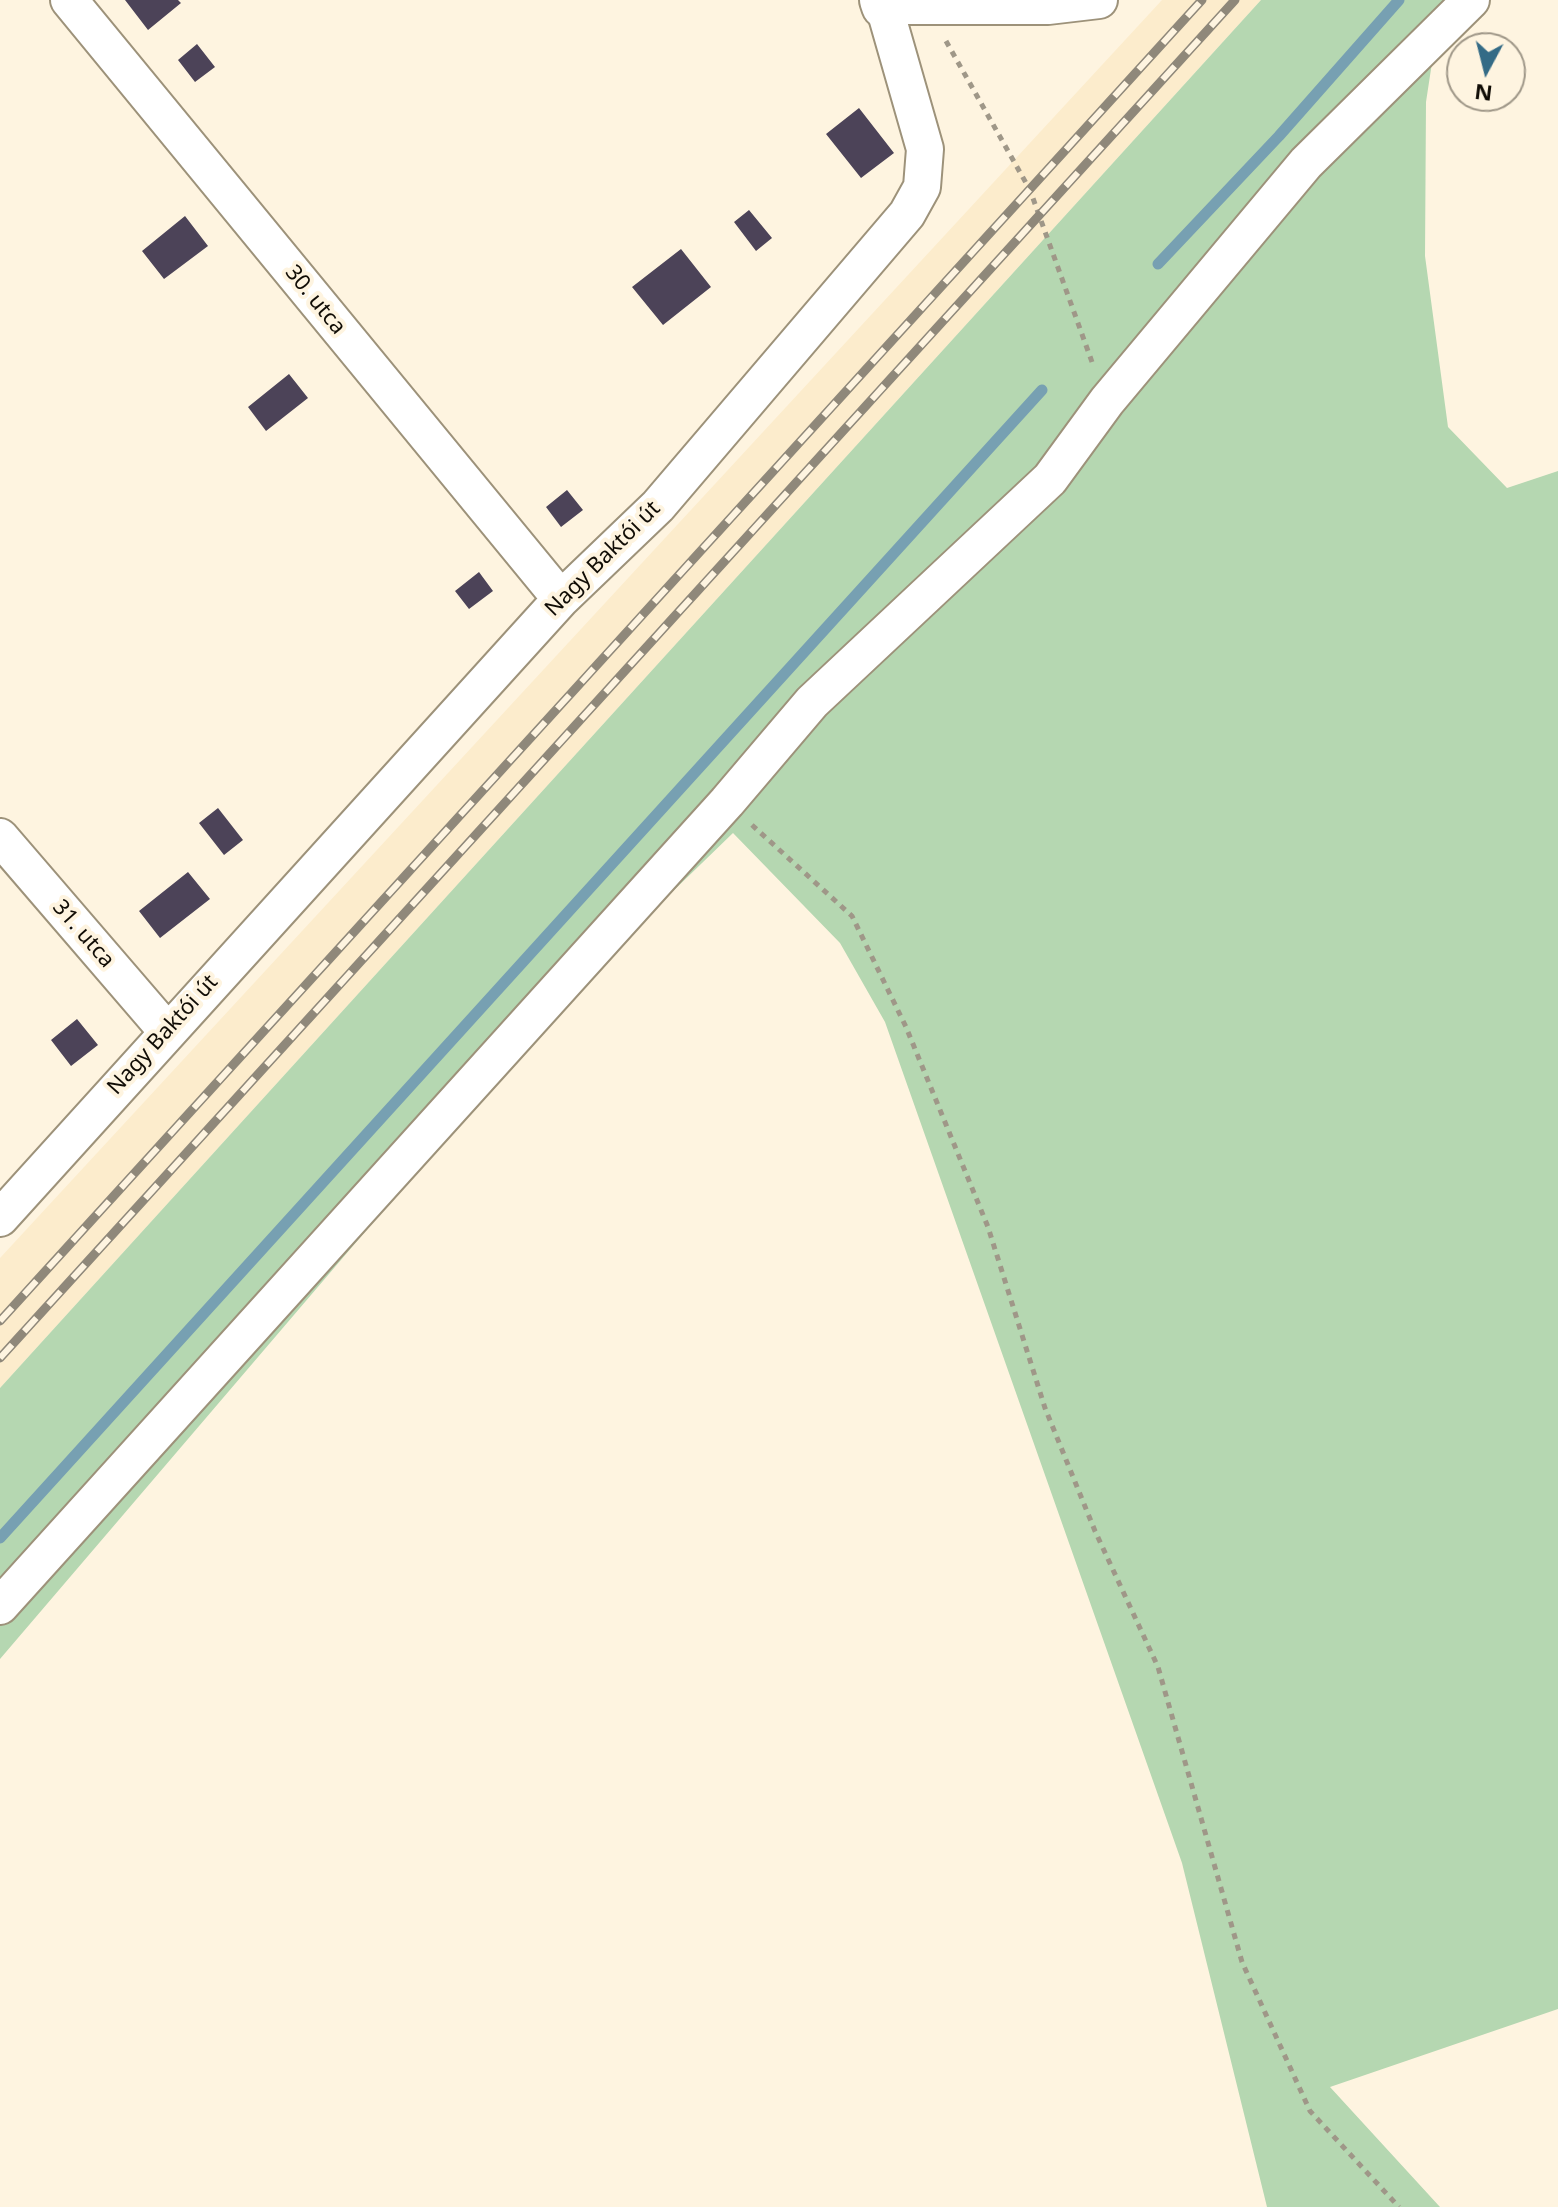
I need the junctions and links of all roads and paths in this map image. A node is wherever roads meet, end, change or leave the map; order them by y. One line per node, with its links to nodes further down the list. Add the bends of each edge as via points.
1 (69, 0): 6 (street, 30. utca)
2 (1099, 0): 4 (street, via 1048,6)
3 (1471, 0): 5 (street, via 1306,163)
4 (897, 4): 5 (path, via 1030,190); 6 (street, Nagy Baktói út, via 925,149 922,187 907,214 658,506)
5 (1107, 401): 7 (street, via 1050,479 812,702)
6 (561, 599): 9 (street, Nagy Baktói út)
7 (727, 802): 11 (street); 12 (path, via 852,916 906,1027 988,1227 1045,1408 1158,1667 1242,1962 1310,2111)
8 (0, 837): 9 (street, 31. utca)
9 (166, 1030): 10 (street, Nagy Baktói út)
10 (0, 1218)
11 (0, 1606)
12 (1399, 2207)

